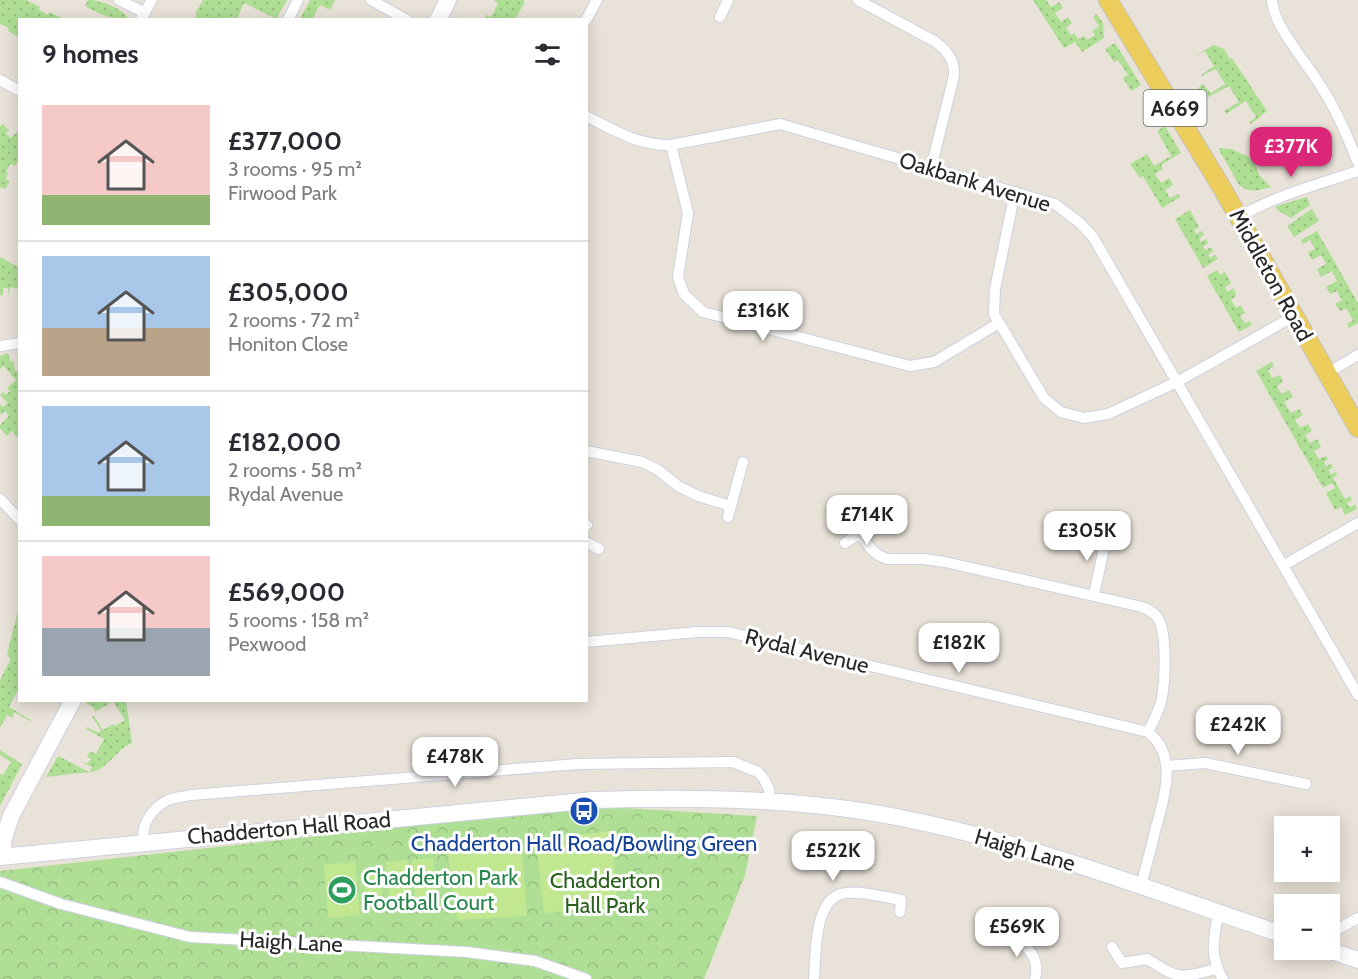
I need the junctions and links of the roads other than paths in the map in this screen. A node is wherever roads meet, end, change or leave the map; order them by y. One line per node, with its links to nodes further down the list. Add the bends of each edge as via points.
1 (119, 0): 11 (street)
2 (152, 0): 11 (street)
3 (298, 0): 13 (street)
4 (371, 0): 14 (street)
5 (448, 0): 15 (main road)
6 (597, 0): 16 (street)
7 (728, 0): 12 (street)
8 (858, 0): 22 (street, via 936,42 953,61 954,76)
9 (1108, 0): 25 (main road, Middleton Road / A669)
10 (1272, 0): 21 (street, via 1276,20 1323,89)
11 (143, 16)
12 (720, 16)
13 (289, 18)
14 (403, 18)
15 (439, 18)
16 (587, 18)
17 (0, 80): 18 (street)
18 (18, 90)
19 (588, 117): 20 (street, Oakbank Avenue, via 625,136 653,145)
20 (671, 145): 22 (street, Oakbank Avenue, via 780,124); 27 (street, via 688,213 678,277 684,294 703,312 910,366 934,362)
21 (1358, 163)
22 (931, 168): 24 (street, Oakbank Avenue)
23 (1358, 171): 25 (street, via 1266,202)
24 (1015, 192): 27 (street, via 995,289 994,314); 32 (street, Oakbank Avenue, via 1055,204 1093,237)
25 (1239, 217): 26 (main road, Middleton Road / A669)
26 (1294, 316): 31 (main road, Middleton Road / A669); 32 (street)
27 (999, 323): 32 (street, via 1044,398 1061,412 1084,418 1108,414)
28 (18, 343): 29 (street)
29 (0, 346)
30 (1358, 355): 31 (street)
31 (1326, 374): 33 (main road, Middleton Road / A669)
32 (1177, 382): 47 (street, Oakbank Avenue)
33 (1358, 429)
34 (588, 451): 37 (street, via 642,462 698,496)
35 (743, 462): 37 (street)
36 (0, 499): 38 (street)
37 (731, 506): 39 (street)
38 (18, 518)
39 (728, 518)
40 (1358, 523): 47 (street)
41 (873, 525): 42 (street)
42 (859, 533): 45 (street); 48 (street, via 871,549 887,559 945,562)
43 (1107, 534): 48 (street)
44 (588, 543): 46 (street)
45 (845, 543)
46 (598, 549)
47 (1284, 565): 50 (street, Oakbank Avenue)
48 (1094, 595): 52 (street, via 1153,612 1161,626 1163,692)
49 (588, 642): 52 (street, Rydal Avenue, via 728,632)
50 (1358, 695)
51 (71, 702): 57 (main road, via 11,816)
52 (1148, 732): 53 (street, via 1159,744)
53 (1167, 766): 54 (street, via 1205,764); 59 (street, via 1164,799)
54 (1306, 784)
55 (764, 801): 56 (main road, Chadderton Hall Road, via 594,800); 56 (street, via 769,789 764,779 758,772 733,762 578,764 190,795 167,801 146,819); 59 (main road, Haigh Lane, via 924,823)
56 (143, 842): 57 (main road, Chadderton Hall Road)
57 (2, 856)
58 (0, 882): 70 (street, Haigh Lane, via 61,904 180,935 467,952 535,961)
59 (1141, 885): 61 (main road, Haigh Lane)
60 (900, 912): 71 (street, via 902,900 868,895 843,893 830,902 821,915)
61 (1218, 913): 64 (main road, Haigh Lane); 69 (street, via 1213,947)
62 (1358, 918): 63 (street)
63 (1340, 928)
64 (1274, 932)
65 (1008, 934): 72 (street, via 1034,956 1038,969)
66 (1112, 948): 69 (street, via 1122,963 1147,959 1177,979)
67 (1340, 954): 68 (main road)
68 (1358, 960)
69 (1216, 969): 73 (street)
70 (586, 979)
71 (814, 979)
72 (1035, 979)
73 (1223, 979)

